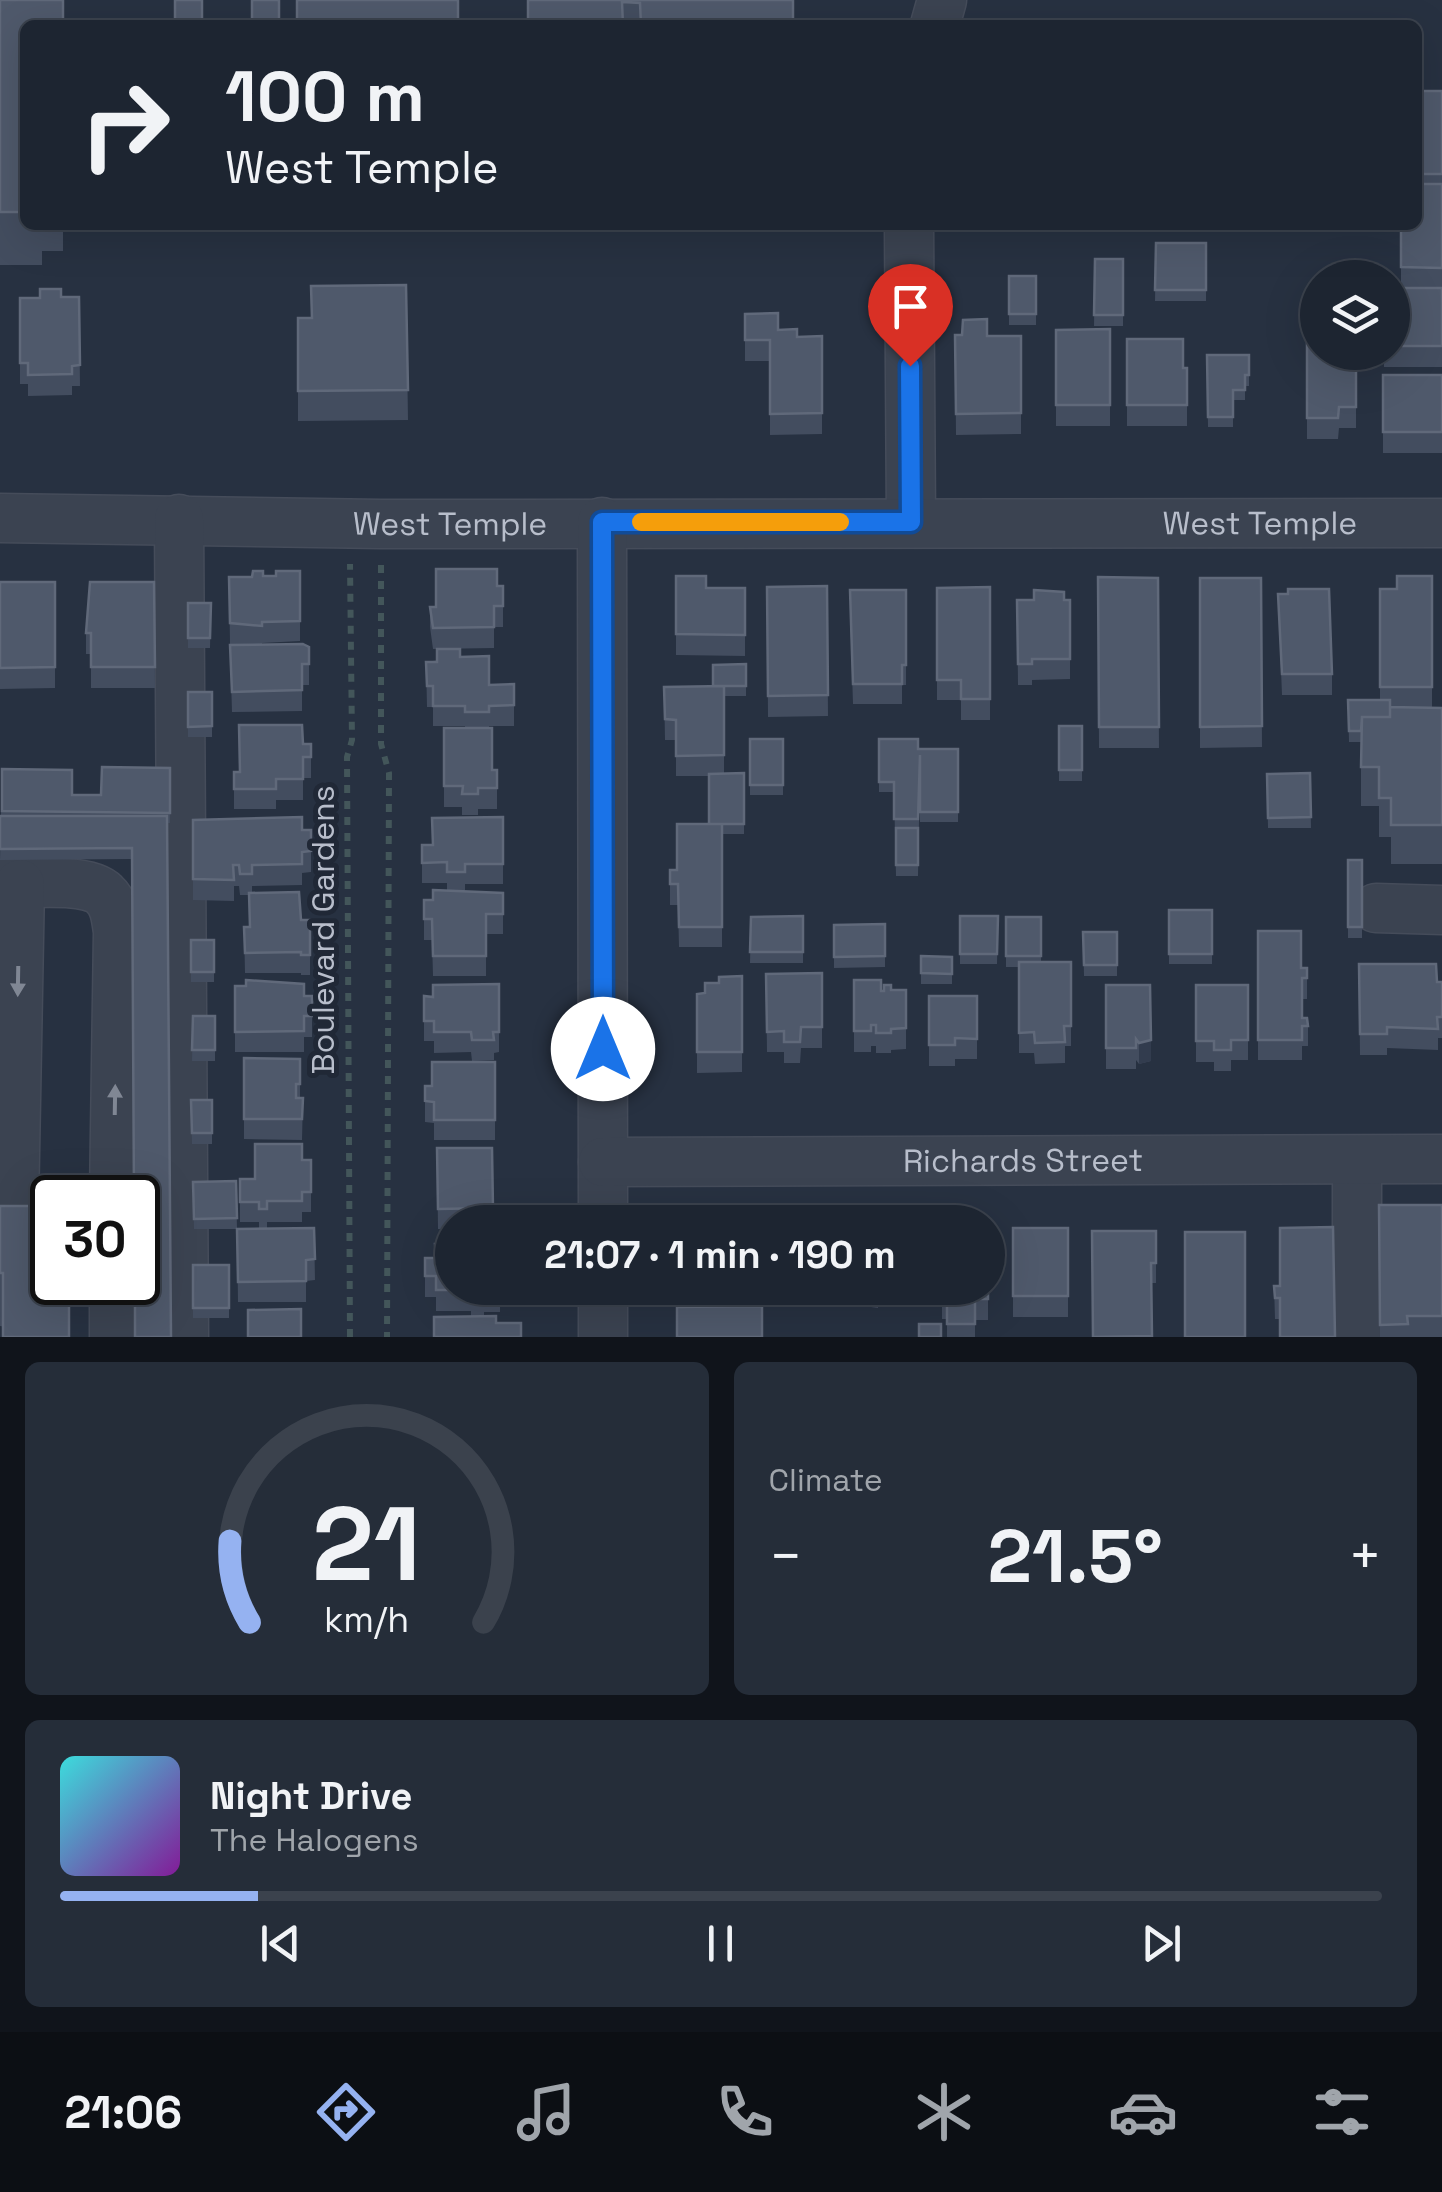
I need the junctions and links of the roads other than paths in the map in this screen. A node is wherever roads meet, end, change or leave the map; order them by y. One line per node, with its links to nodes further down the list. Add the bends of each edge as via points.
1 (909, 230): 5 (street)
2 (0, 518): 3 (street, West Temple)
3 (178, 519): 4 (street, West Temple); 19 (street)
4 (602, 522): 5 (street, West Temple); 12 (street)
5 (911, 522): 6 (street, West Temple)
6 (1442, 523)
7 (10, 884): 13 (street, one-way to 7, via 114,907 102,891 82,884); 15 (street, one-way to 15)
8 (1376, 908): 9 (street)
9 (1442, 910)
10 (1356, 1160): 11 (street, Richards Street); 12 (street, Richards Street); 21 (street)
11 (1442, 1160)
12 (603, 1162): 14 (street)
13 (114, 1175)
14 (603, 1205)
15 (22, 1208)
16 (114, 1305): 18 (street)
17 (603, 1305): 20 (street)
18 (114, 1337)
19 (184, 1337)
20 (603, 1337)
21 (1357, 1337)

